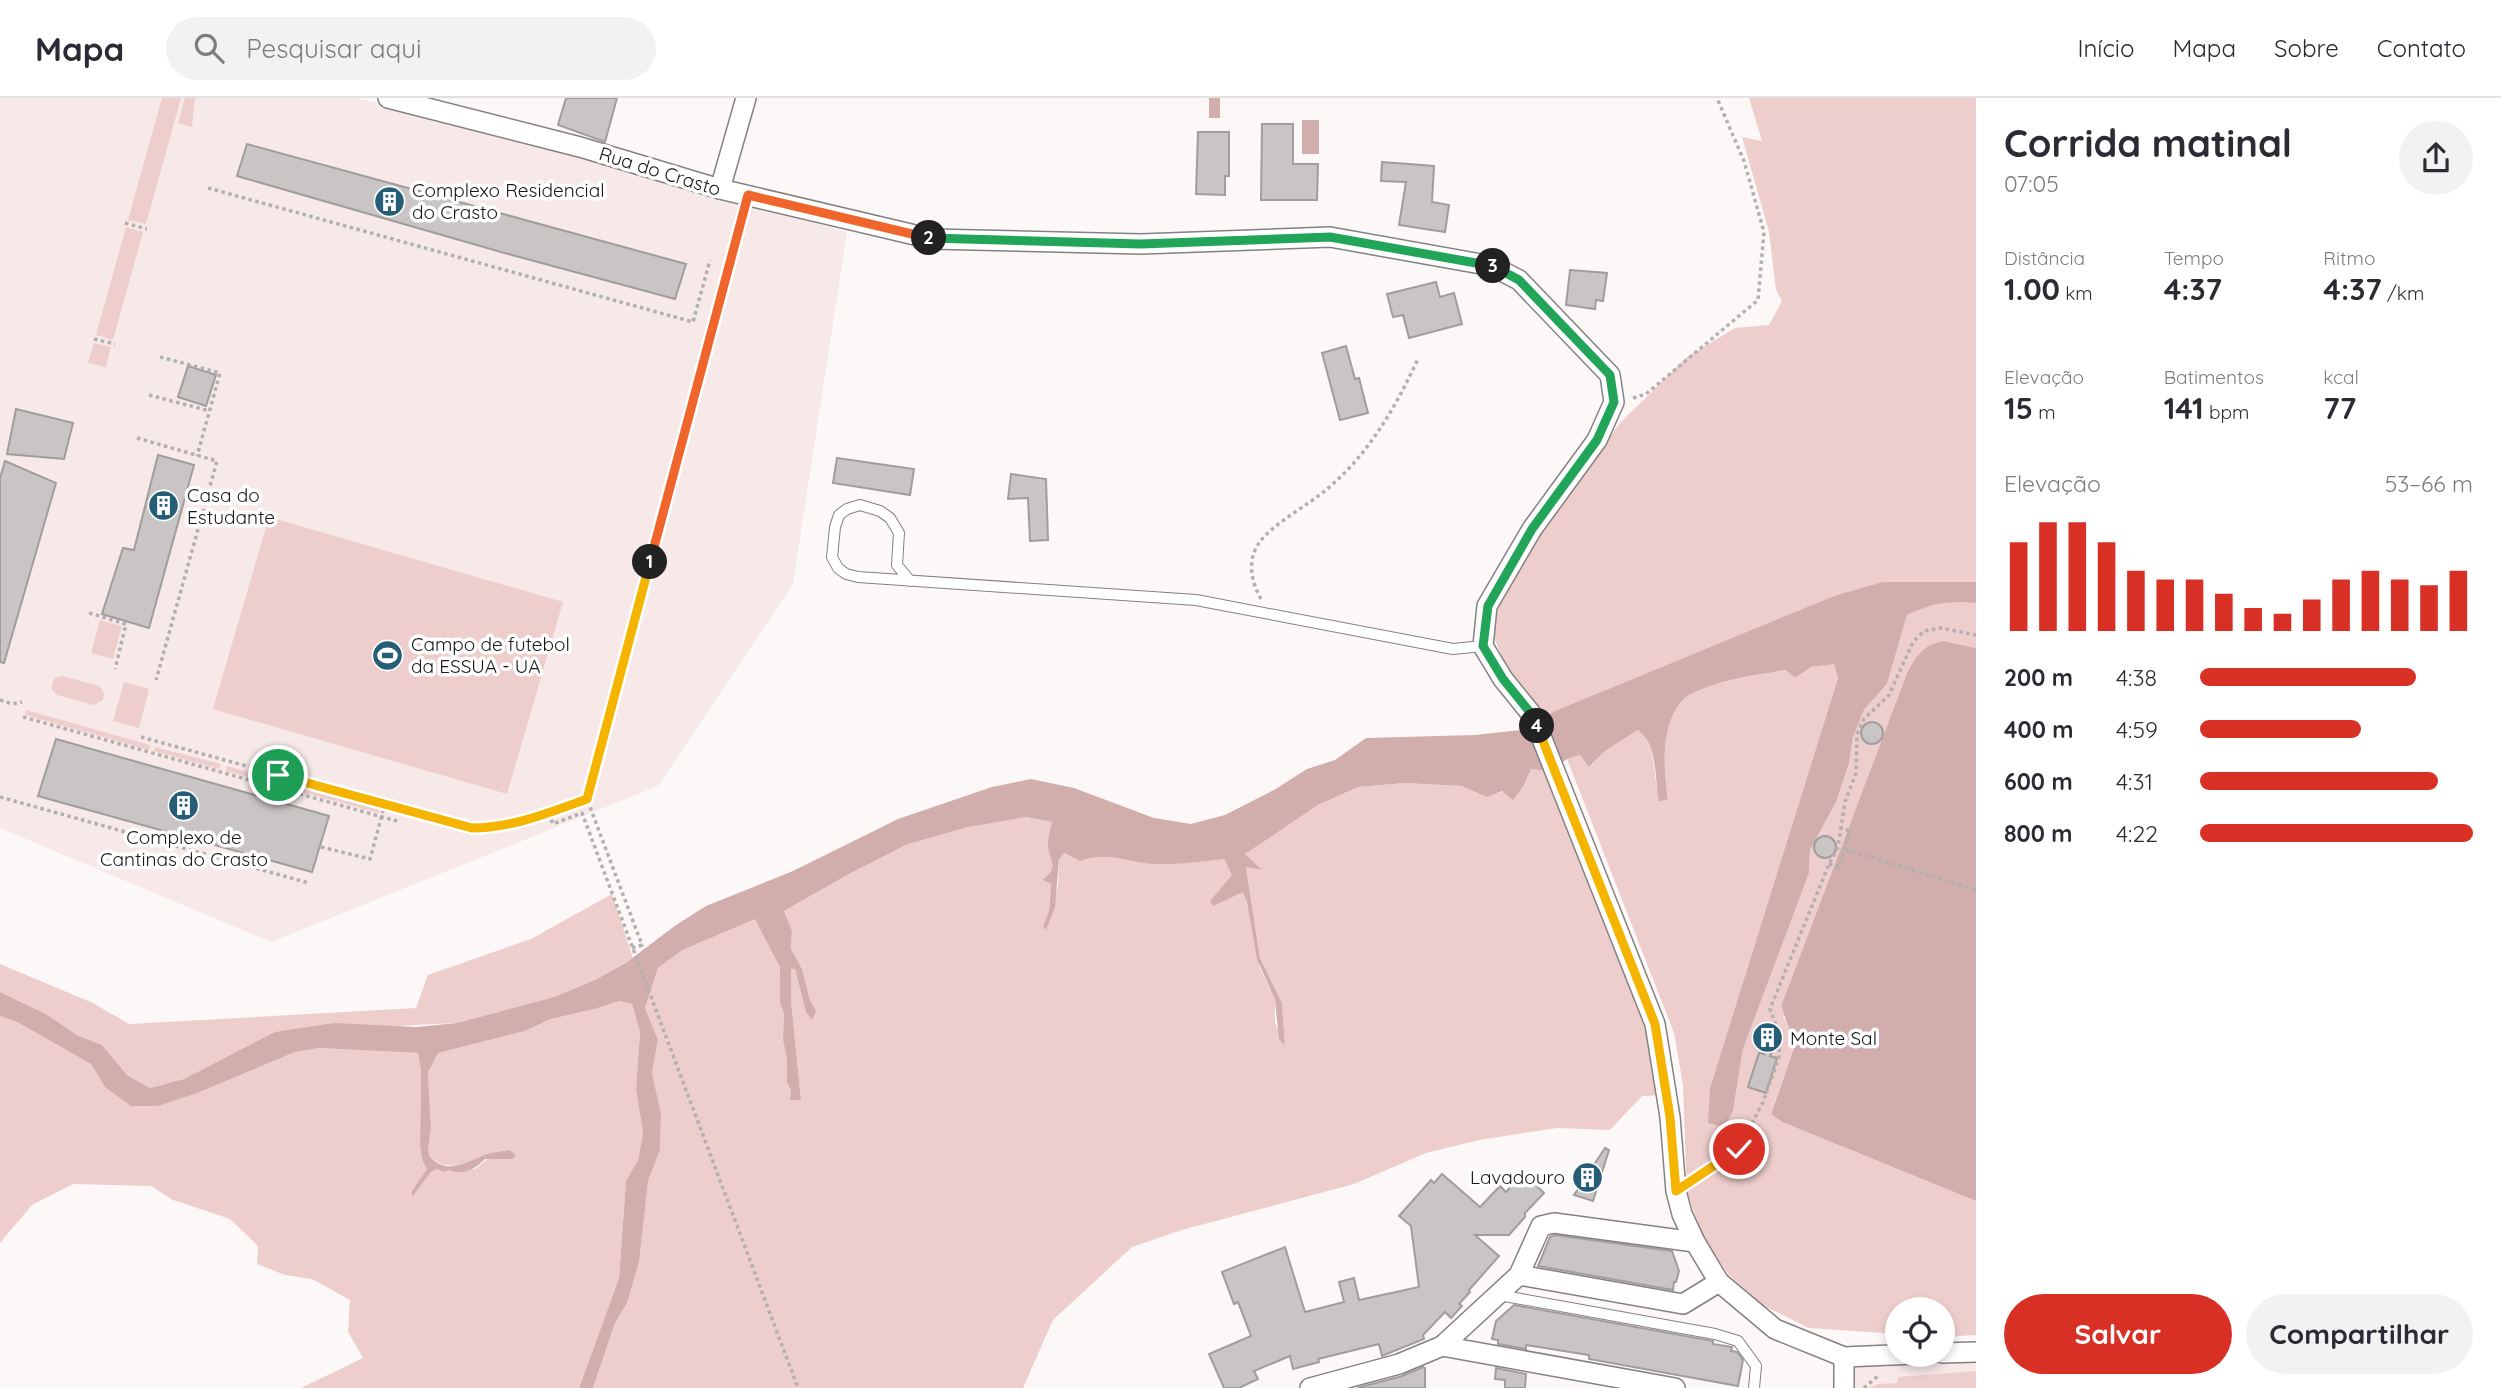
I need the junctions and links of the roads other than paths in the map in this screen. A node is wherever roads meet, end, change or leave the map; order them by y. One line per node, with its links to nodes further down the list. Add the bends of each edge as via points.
1 (388, 98): 3 (street, Rua do Crasto, via 580,146)
2 (746, 98): 3 (street)
3 (720, 189): 5 (street, Rua do Crasto, via 932,239 1141,244 1330,237 1492,266 1519,280 1610,375 1614,402 1597,440 1532,529 1488,606)
4 (910, 581): 4 (lane, via 858,577 838,568 832,557 839,515 860,505 890,518 899,533 897,565); 5 (lane, via 1196,600 1453,649)
5 (1483, 646): 6 (street, via 1533,716 1655,1024 1676,1191)
6 (1695, 1242): 7 (street, via 1554,1223 1541,1226); 8 (street)
7 (1519, 1275): 8 (street, via 1683,1304); 9 (street)
8 (1719, 1282): 14 (street, via 1775,1329)
9 (1498, 1295): 10 (street); 17 (lane, via 1738,1341 1756,1366)
10 (1442, 1346): 15 (street); 16 (street, via 1399,1364)
11 (1976, 1352): 12 (street)
12 (1955, 1353)
13 (1885, 1355): 14 (street)
14 (1844, 1357): 18 (street)
15 (1662, 1387)
16 (1310, 1388)
17 (1754, 1388)
18 (1844, 1388)

